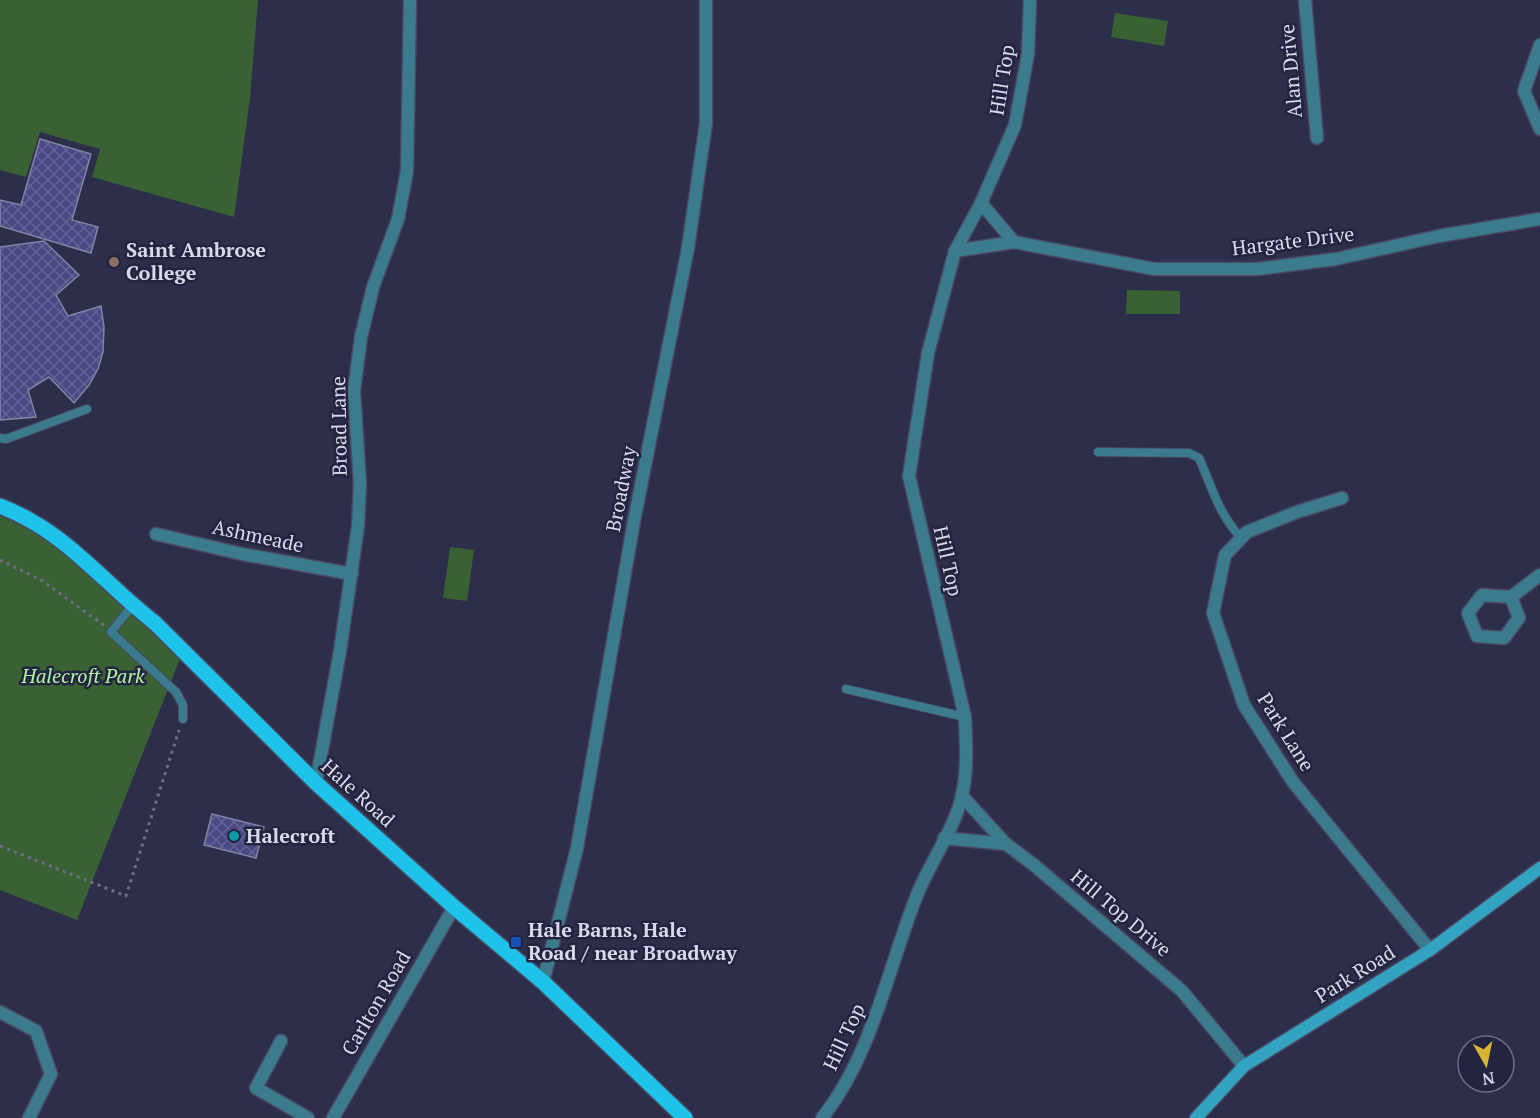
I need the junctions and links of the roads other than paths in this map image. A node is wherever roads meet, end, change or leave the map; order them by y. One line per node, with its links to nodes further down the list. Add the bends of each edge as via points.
1 (410, 0): 19 (street, Broad Lane, via 406,171 398,219 373,287 361,337 354,391 360,484)
2 (706, 0): 33 (street, Broadway, via 706,123 688,248 626,565 577,848)
3 (1030, 0): 8 (street, Hill Top, via 1028,54 1015,125)
4 (1305, 0): 7 (street, Alan Drive)
5 (1540, 45): 6 (street, via 1524,92)
6 (1540, 129)
7 (1317, 138)
8 (981, 203): 10 (street); 11 (street, Hill Top)
9 (1540, 219): 10 (street, Hargate Drive, via 1336,259 1257,269 1154,268)
10 (1014, 242): 11 (street, Hargate Drive)
11 (955, 251): 24 (street, Hill Top, via 928,353 909,476)
12 (87, 409): 13 (lane)
13 (0, 438)
14 (1098, 452): 18 (lane, via 1189,453 1199,458 1217,506)
15 (1342, 498): 18 (street, Park Lane, via 1297,512)
16 (0, 506): 22 (main road, Hale Road, via 26,517 82,556)
17 (156, 534): 19 (street, Ashmeade)
18 (1241, 538): 32 (street, Park Lane, via 1225,555 1213,613 1244,705 1293,782)
19 (352, 574): 26 (street, Broad Lane)
20 (1540, 575): 21 (street)
21 (1511, 597)
22 (132, 606): 25 (lane, via 111,632 176,692 183,705); 26 (main road, Hale Road, via 155,623)
23 (846, 689): 24 (lane)
24 (965, 717): 27 (street, Hill Top)
25 (183, 720)
26 (315, 783): 31 (main road, Hale Road)
27 (962, 796): 28 (street, Hill Top); 29 (street, Hill Top Drive)
28 (944, 838): 29 (street); 41 (street, Hill Top, via 917,895 880,1006 836,1101)
29 (1006, 843): 36 (street, Hill Top Drive, via 1182,991)
30 (1540, 868): 32 (main road, Park Road)
31 (454, 907): 33 (main road, Hale Road); 39 (street, Carlton Road)
32 (1430, 950): 36 (main road, Park Road)
33 (543, 982): 40 (main road, Hale Road)
34 (0, 1012): 37 (street, via 36,1031 51,1074)
35 (281, 1041): 38 (street, via 256,1088)
36 (1244, 1066): 42 (main road, Park Road)
37 (29, 1118)
38 (308, 1118)
39 (333, 1118)
40 (685, 1118)
41 (822, 1118)
42 (1196, 1118)

